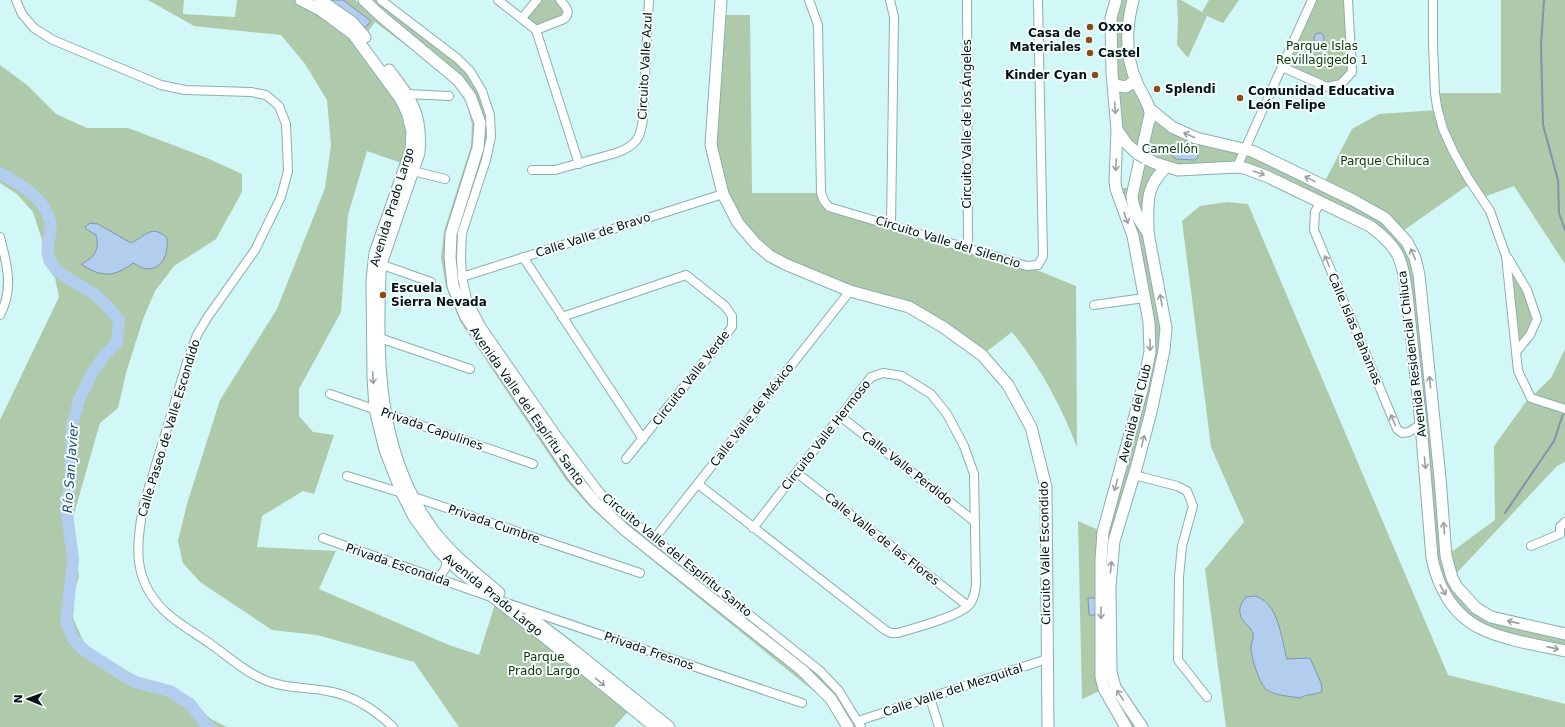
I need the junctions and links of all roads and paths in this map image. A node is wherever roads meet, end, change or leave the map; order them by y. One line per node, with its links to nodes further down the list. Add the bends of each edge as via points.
1 (16, 0): 94 (street, Calle Paseo de Valle Escondido, via 22,14 34,28 53,40 161,85 191,91 251,92 266,95 279,106 286,124 288,148 288,171 281,197 255,250 207,318 188,359 144,504 138,548 140,570 148,592 169,615 259,678 286,687 347,695 365,704)
2 (301, 0): 26 (street, Avenida Prado Largo, via 322,11 353,34)
3 (320, 0): 26 (street, Avenida Prado Largo, via 360,30)
4 (356, 0): 21 (street, Avenida Valle del Espíritu Santo)
5 (364, 0): 21 (street, Avenida Valle del Espíritu Santo)
6 (381, 0): 48 (street, Circuito Valle del Espíritu Santo, via 470,71 482,91 490,115 491,136 486,160 462,233)
7 (498, 0): 22 (street)
8 (537, 0): 22 (street)
9 (560, 0): 23 (street, via 568,12 567,16)
10 (649, 0): 33 (street, Circuito Valle Azul, via 643,118 639,138 626,150)
11 (721, 0): 39 (street, Circuito Valle Escondido, via 711,145)
12 (808, 0): 41 (street, Circuito Valle del Silencio, via 818,25 821,193 829,207)
13 (890, 0): 41 (street, via 894,17)
14 (967, 0): 44 (street, Circuito Valle de los Ángeles)
15 (1038, 0): 44 (street, Circuito Valle del Silencio, via 1043,256 1038,265 1027,266)
16 (1116, 0): 27 (street, Avenida del Club, via 1111,18)
17 (1133, 0): 25 (street, via 1128,20 1127,42)
18 (1312, 0): 24 (street)
19 (1348, 0): 24 (street, via 1352,72 1341,84 1327,87)
20 (1433, 0): 45 (street, via 1435,93 1443,129 1468,178 1490,211)
21 (381, 16): 97 (street, Avenida Valle del Espíritu Santo, via 458,80 470,96 480,122 478,148 452,234 450,258 453,286 466,317 573,476 595,502 625,530 802,670 831,699)
22 (522, 18): 23 (street)
23 (536, 30): 33 (street)
24 (1282, 67): 32 (street)
25 (1136, 80): 27 (street, via 1126,87); 30 (street)
26 (395, 84): 28 (street, Avenida Prado Largo); 36 (street, Avenida Prado Largo, via 412,131)
27 (1114, 85): 31 (street, Avenida del Club, one-way to 31)
28 (408, 94): 29 (street); 36 (street, Avenida Prado Largo, via 417,115 420,136 418,153)
29 (449, 96)
30 (1151, 110): 32 (street, Avenida Residencial Chiluca, one-way to 30, via 1196,138 1172,127 1155,116); 42 (street, Avenida del Club, via 1132,196 1133,208)
31 (1120, 140): 34 (street, Avenida Residencial Chiluca, via 1142,156); 51 (street, Avenida del Club, one-way to 51, via 1116,189 1133,236)
32 (1245, 149): 35 (street); 86 (street, Avenida Residencial Chiluca, one-way to 32, via 1491,617 1476,608 1452,578 1446,556 1419,275 1415,258 1407,242 1385,218 1340,193)
33 (579, 164): 37 (street, Circuito Valle Azul, via 554,170)
34 (1166, 167): 35 (street, Avenida Residencial Chiluca, via 1178,170); 42 (street, via 1156,176 1151,186 1148,200)
35 (1237, 167): 40 (street, Avenida Residencial Chiluca, one-way to 40, via 1266,176)
36 (409, 170): 38 (street); 47 (street, Avenida Prado Largo)
37 (532, 170)
38 (445, 180)
39 (723, 194): 46 (street, Calle Valle de Bravo); 50 (street, Circuito Valle Escondido, via 738,223 770,256)
40 (1321, 201): 62 (street, Avenida Residencial Chiluca, via 1370,226 1386,237 1397,253 1407,295); 62 (street, Calle Islas Bahamas, one-way to 40, via 1409,432 1402,433 1397,429 1314,230 1315,212)
41 (891, 225): 44 (street, Circuito Valle del Silencio)
42 (1148, 233): 67 (street, Avenida del Club, one-way to 42, via 1151,412 1166,328)
43 (0, 237): 53 (street, via 9,285 8,296)
44 (968, 248)
45 (1506, 256): 56 (street); 56 (street, via 1527,290 1537,319 1530,335)
46 (523, 257): 48 (street, Calle Valle de Bravo); 54 (street, Circuito Valle Verde)
47 (377, 263): 49 (street); 55 (street, Avenida Prado Largo, via 372,280)
48 (462, 277): 76 (street, Circuito Valle del Espíritu Santo, via 467,299 481,326 584,473 600,493)
49 (431, 282)
50 (850, 291): 69 (street, Calle Valle de México); 88 (street, Circuito Valle Escondido, via 909,307 943,327 982,355 1008,384 1031,427 1046,487)
51 (1144, 298): 52 (street); 89 (street, Avenida del Club, one-way to 89, via 1149,322 1150,352 1103,532 1101,560)
52 (1094, 304)
53 (0, 315)
54 (562, 317): 63 (street, Circuito Valle Verde); 63 (street, Circuito Valle Verde, via 686,275 724,306 732,316 732,327)
55 (376, 337): 57 (street); 60 (street, Avenida Prado Largo, via 373,377)
56 (1516, 352): 59 (street, via 1518,371 1531,398)
57 (470, 369)
58 (330, 394): 60 (street, Privada Capulines)
59 (1565, 409)
60 (380, 411): 65 (street, Privada Capulines); 70 (street, Avenida Prado Largo, via 385,450)
61 (840, 416): 66 (street, Circuito Valle Hermoso); 71 (street, Calle Valle Perdido); 71 (street, Circuito Valle Hermoso, via 871,377 883,373 902,376 931,394 947,414 964,446 974,474)
62 (1421, 424): 87 (street, Avenida Residencial Chiluca, one-way to 87, via 1434,571 1448,599 1459,613 1483,630)
63 (643, 439): 64 (street, Circuito Valle Verde)
64 (626, 459)
65 (533, 464)
66 (797, 473): 73 (street, Circuito Valle Hermoso); 83 (street, Calle Valle de las Flores)
67 (1134, 474): 89 (street, Avenida del Club, one-way to 67, via 1114,541); 90 (street, via 1187,491 1193,506 1182,546 1178,577 1178,660)
68 (347, 476): 70 (street, Privada Cumbre)
69 (698, 484): 73 (street); 76 (street, Calle Valle de México)
70 (407, 495): 78 (street, Avenida Prado Largo, via 414,517); 79 (street, Privada Cumbre); 82 (street, Avenida Prado Largo, via 447,547)
71 (974, 520): 83 (street, Circuito Valle Hermoso, via 976,584 974,596)
72 (1565, 522): 74 (street, via 1560,527)
73 (753, 528): 83 (street, via 891,633 956,614)
74 (1562, 536): 77 (street)
75 (323, 538): 80 (street, Privada Escondida)
76 (654, 539): 93 (street, Circuito Valle del Espíritu Santo, via 820,671 839,691)
77 (1531, 546)
78 (447, 559): 80 (street, via 445,569); 81 (street, Avenida Prado Largo)
79 (640, 573)
80 (438, 579): 81 (street, Privada Escondida)
81 (496, 599): 82 (street, Privada Fresnos); 95 (street, Avenida Prado Largo, one-way to 95)
82 (512, 604): 84 (street, Privada Fresnos); 85 (street, Avenida Prado Largo)
83 (968, 606)
84 (558, 620): 85 (street, via 554,626); 92 (street, Privada Fresnos)
85 (554, 634): 96 (street, Avenida Prado Largo)
86 (1565, 634)
87 (1565, 651)
88 (1047, 659): 91 (street, Calle Valle del Mezquital); 99 (street, Circuito Valle Escondido)
89 (1106, 660): 100 (street, Avenida del Club, via 1101,677 1104,689); 101 (street, Avenida del Club, one-way to 89, via 1115,687)
90 (1207, 697)
91 (930, 698): 93 (street, Calle Valle del Mezquital); 98 (street)
92 (802, 703)
93 (860, 724)
94 (393, 727)
95 (655, 727)
96 (669, 727)
97 (848, 727)
98 (939, 727)
99 (1048, 727)
100 (1126, 727)
101 (1142, 727)

